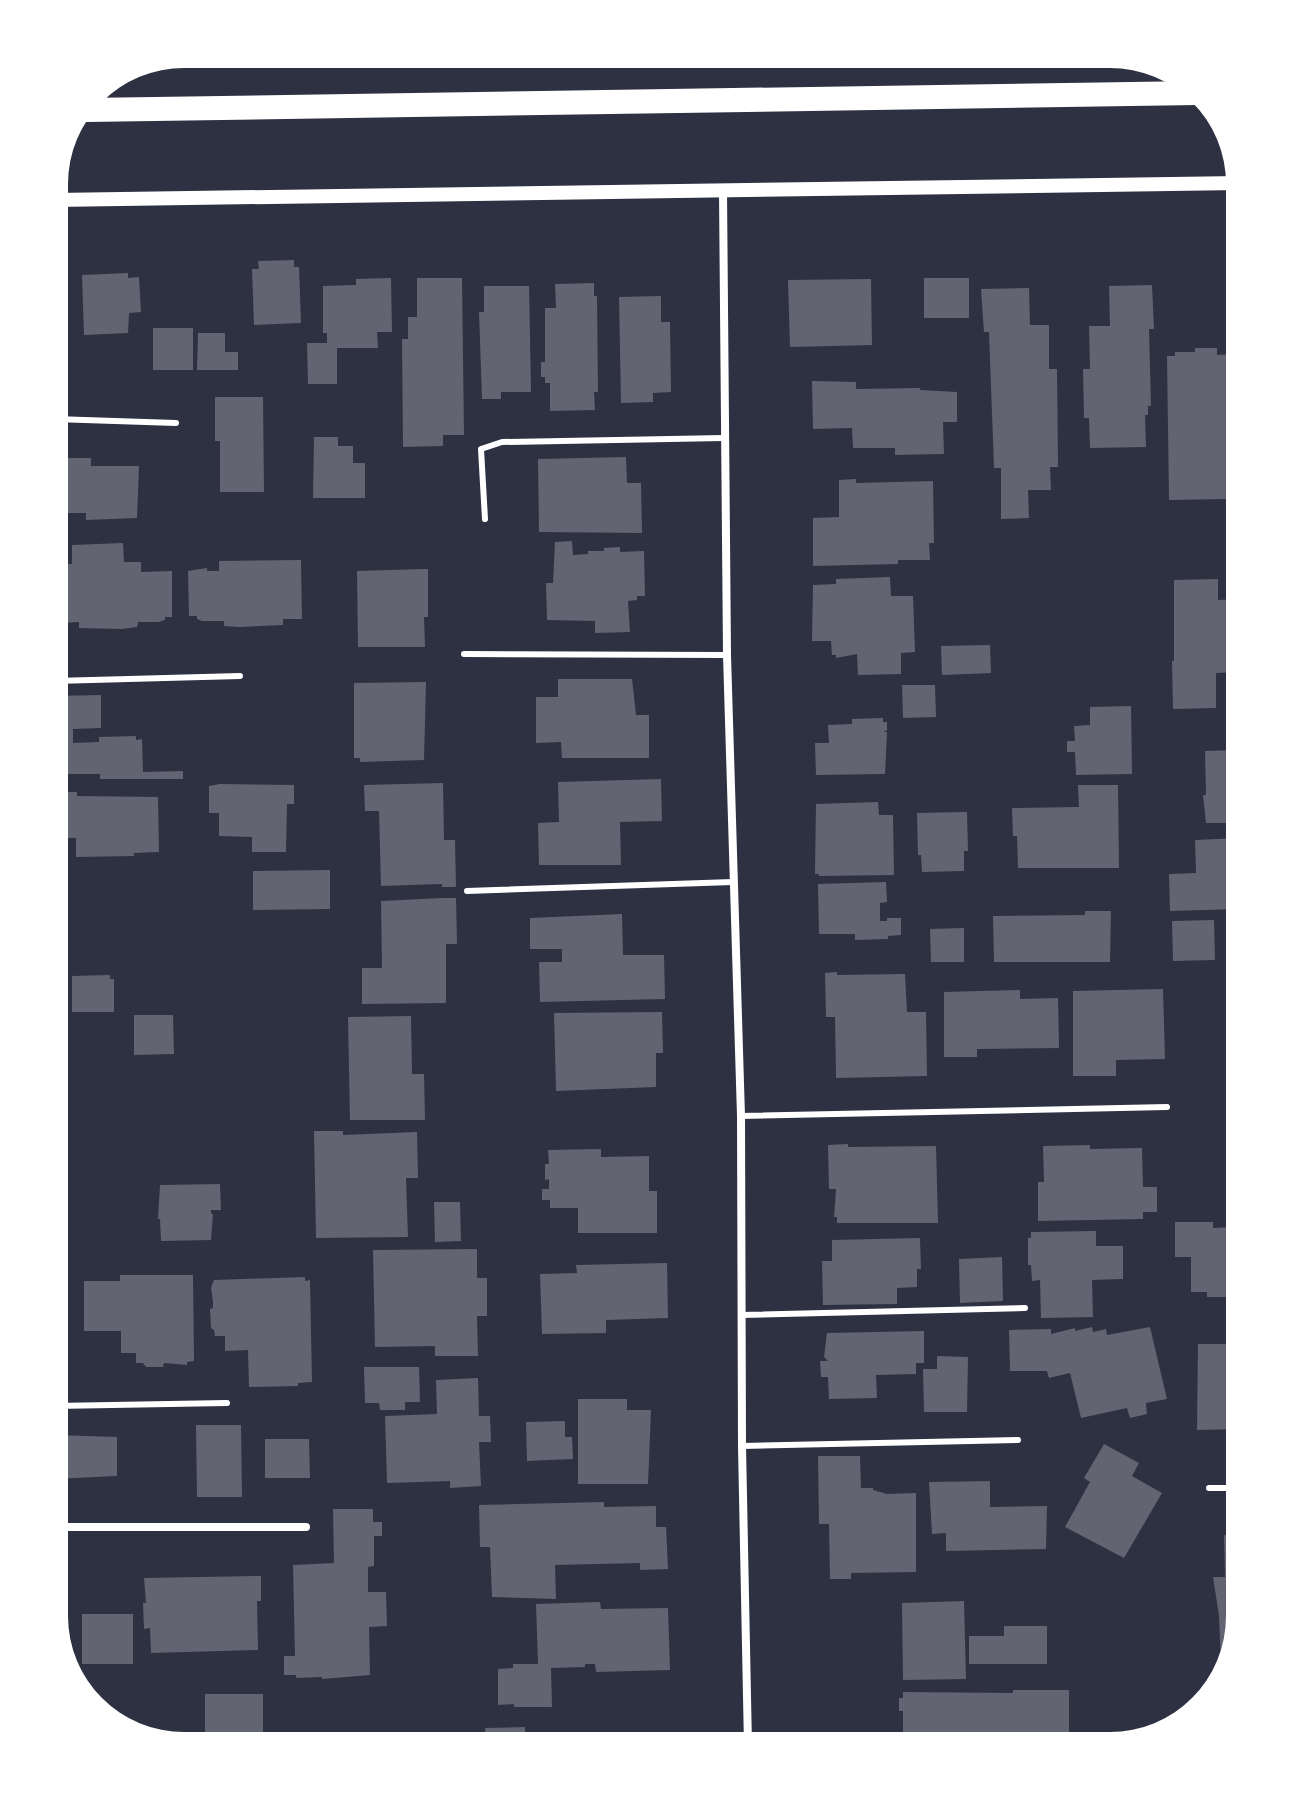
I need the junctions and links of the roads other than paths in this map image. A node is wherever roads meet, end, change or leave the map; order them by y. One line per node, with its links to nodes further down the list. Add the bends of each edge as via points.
1 (1182, 93): 2 (highway)
2 (96, 110)
3 (1226, 183): 4 (street)
4 (723, 191): 5 (street); 8 (street)
5 (68, 200)
6 (68, 419): 7 (lane)
7 (176, 423)
8 (724, 438): 9 (lane, via 502,442 481,449); 11 (street)
9 (485, 519)
10 (464, 654): 11 (lane)
11 (727, 655): 14 (street)
12 (240, 676): 13 (lane)
13 (68, 681)
14 (733, 882): 15 (lane); 17 (street)
15 (467, 891)
16 (1167, 1107): 17 (lane)
17 (741, 1116): 19 (street)
18 (1025, 1308): 19 (lane)
19 (742, 1315): 23 (street)
20 (227, 1403): 21 (lane)
21 (68, 1406)
22 (1018, 1440): 23 (lane)
23 (742, 1446): 28 (street)
24 (1209, 1488): 25 (lane)
25 (1226, 1488)
26 (68, 1527): 27 (street)
27 (306, 1527)
28 (748, 1732)

